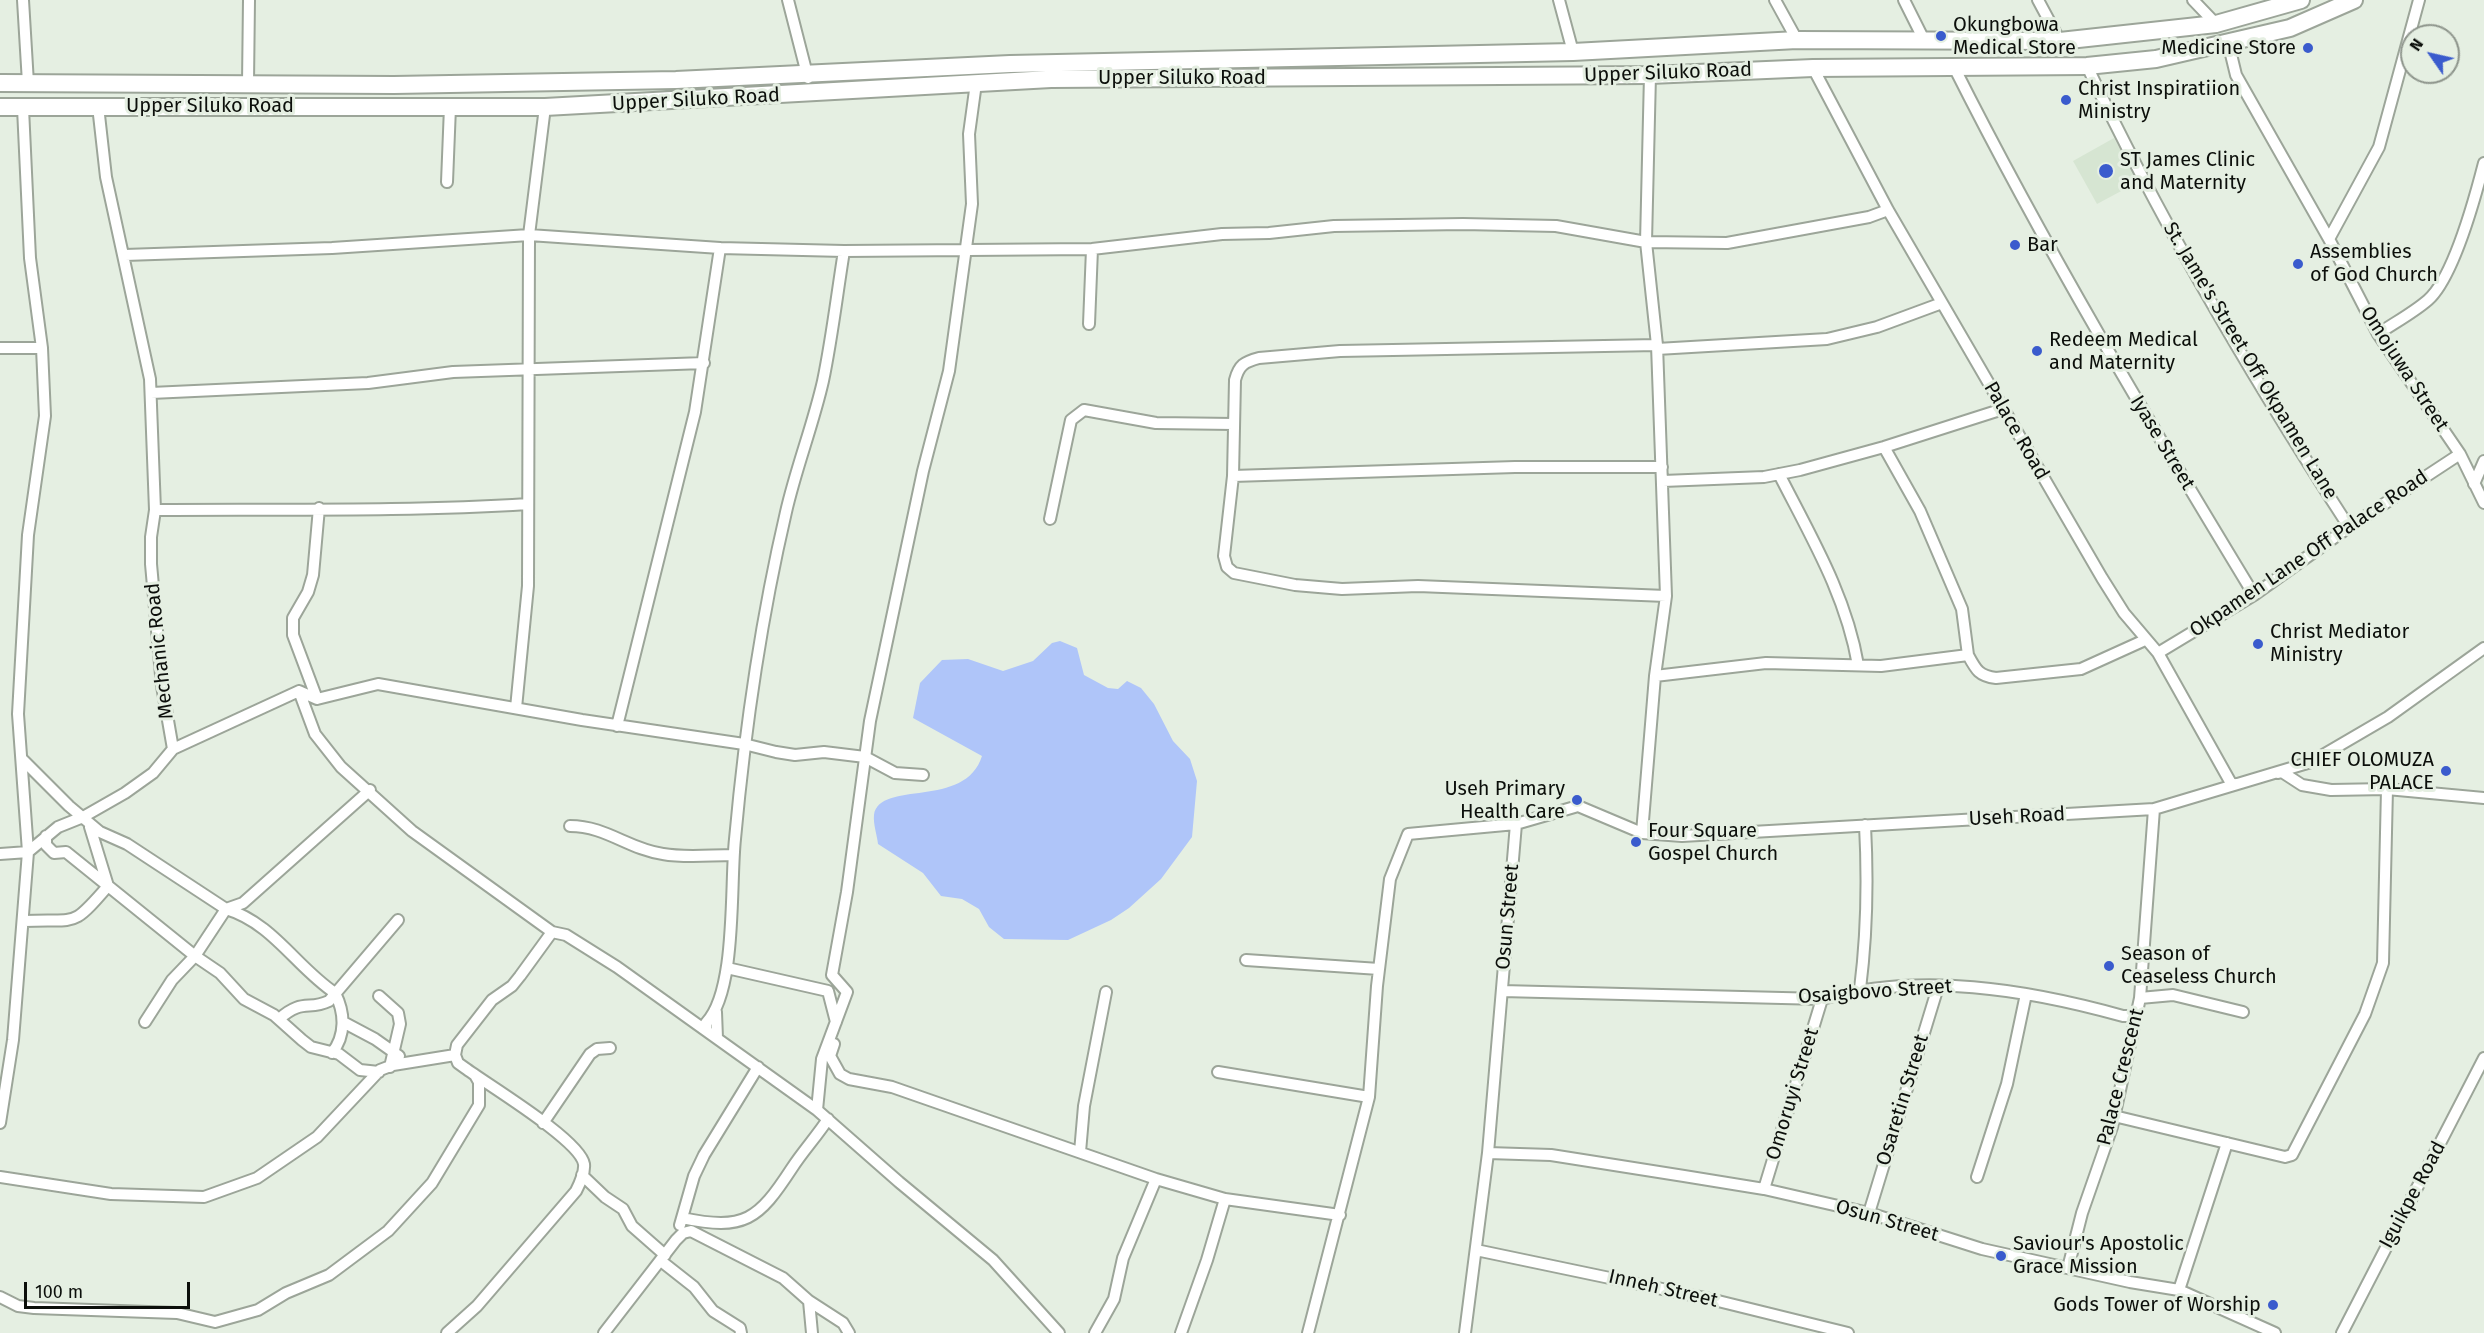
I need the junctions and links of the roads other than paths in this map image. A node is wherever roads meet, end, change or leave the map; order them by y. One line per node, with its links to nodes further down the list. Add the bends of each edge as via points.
1 (23, 0): 24 (street)
2 (249, 0): 25 (street)
3 (788, 0): 21 (street)
4 (1559, 0): 17 (street)
5 (1775, 0): 13 (street)
6 (1904, 0): 14 (street)
7 (2038, 0): 15 (street)
8 (2193, 0): 12 (street)
9 (2301, 0): 12 (main road, Upper Siluko Road)
10 (2354, 0): 16 (main road, Upper Siluko Road, via 2290,28)
11 (2419, 0): 37 (street, via 2379,147)
12 (2216, 24): 15 (main road, Upper Siluko Road)
13 (1797, 40): 14 (main road, Upper Siluko Road); 17 (main road, Upper Siluko Road)
14 (1924, 40): 15 (main road, Upper Siluko Road)
15 (2060, 41)
16 (2228, 42): 18 (main road, Upper Siluko Road, via 2156,59); 37 (street, Omojuwa Street, via 2236,75)
17 (1574, 52): 21 (main road, Upper Siluko Road, via 1010,64)
18 (2087, 66): 19 (main road, Upper Siluko Road); 68 (street, St. Jame's Street Off Okpamen Lane, via 2124,145 2218,313)
19 (1954, 67): 20 (main road, Upper Siluko Road); 69 (street, Iyase Street, via 2135,399)
20 (1813, 68): 22 (main road, Upper Siluko Road); 35 (street, Palace Road)
21 (808, 75): 25 (main road, Upper Siluko Road, via 406,85); 27 (street)
22 (1650, 75): 26 (main road, Upper Siluko Road, via 1124,78); 38 (street)
23 (0, 83): 24 (main road, Upper Siluko Road)
24 (28, 83): 25 (main road, Upper Siluko Road)
25 (248, 83)
26 (976, 83): 27 (main road, Upper Siluko Road); 41 (street, via 969,134 972,204)
27 (811, 94): 31 (main road, Upper Siluko Road)
28 (98, 106): 30 (main road, Upper Siluko Road); 32 (main road, Upper Siluko Road); 43 (street, Mechanic Road, via 106,177)
29 (0, 107): 32 (main road, Upper Siluko Road)
30 (450, 107): 31 (main road, Upper Siluko Road); 34 (street)
31 (545, 107): 36 (street)
32 (23, 108): 49 (street, via 30,258)
33 (2484, 163): 46 (street, via 2449,267 2429,299)
34 (447, 182)
35 (1888, 210): 38 (street, via 1869,217 1727,243); 44 (street, Palace Road)
36 (529, 235): 39 (street); 43 (street, via 332,248); 51 (street)
37 (2329, 239): 46 (street, Omojuwa Street)
38 (1646, 242): 40 (street, via 1527,224 1334,225); 47 (street)
39 (720, 248): 42 (street); 50 (street)
40 (1092, 249): 41 (street); 45 (street)
41 (967, 250): 42 (street); 83 (street, via 949,371 923,471)
42 (844, 251): 81 (street, via 823,381 786,511)
43 (125, 255): 52 (street, Mechanic Road)
44 (1942, 303): 47 (street, via 1877,327 1827,339); 53 (street, Palace Road)
45 (1089, 324)
46 (2378, 334): 56 (street, Omojuwa Street)
47 (1657, 347): 54 (street, via 1340,351 1258,358 1239,367); 58 (street)
48 (0, 348): 49 (street)
49 (42, 348): 84 (street, via 45,416 28,535 18,714)
50 (704, 363): 51 (street); 80 (street)
51 (530, 368): 52 (street, via 453,372 368,383); 64 (street)
52 (151, 393): 66 (street, Mechanic Road)
53 (2003, 409): 55 (street); 71 (street, Palace Road, via 2124,614)
54 (1234, 423): 60 (street); 67 (street, via 1156,423 1096,411 1077,413 1071,420)
55 (1884, 447): 59 (street); 74 (street, via 1920,511 1962,609)
56 (2460, 454): 62 (street, Omojuwa Street); 68 (street, Okpamen Lane Off Palace Road)
57 (2484, 461): 62 (street)
58 (1662, 467): 60 (street); 61 (street)
59 (1779, 474): 61 (street); 75 (street, via 1839,594)
60 (1233, 476): 70 (street, via 1224,556 1234,573 1342,589 1418,586)
61 (1663, 481): 70 (street)
62 (2474, 484): 63 (street, Omojuwa Street)
63 (2484, 503)
64 (528, 504): 65 (street, via 432,511); 79 (street, via 528,586)
65 (319, 508): 66 (street); 78 (street, via 313,575 293,618 293,635)
66 (155, 510): 82 (street, Mechanic Road, via 151,564 162,686)
67 (1050, 519)
68 (2349, 527): 69 (street, Okpamen Lane Off Palace Road)
69 (2254, 595): 73 (street, Okpamen Lane Off Palace Road)
70 (1666, 596): 76 (street)
71 (2145, 640): 73 (street, Palace Road); 74 (street, via 2081,669 1996,678 1976,671)
72 (2484, 648): 86 (street, Useh Road, via 2388,717 2311,762)
73 (2158, 653): 86 (street, Palace Road)
74 (1968, 656): 75 (street)
75 (1858, 665): 76 (street, via 1766,663)
76 (1655, 676): 95 (street)
77 (298, 691): 78 (street); 82 (street); 88 (street, via 315,734 341,767)
78 (316, 699): 79 (street, via 378,684)
79 (516, 708): 80 (street)
80 (617, 726): 81 (street)
81 (744, 744): 83 (street, via 795,755 824,752); 99 (street)
82 (173, 749): 91 (street, via 153,773)
83 (865, 757): 85 (street, via 895,773); 122 (street, via 832,975 847,992)
84 (22, 759): 91 (street); 97 (street)
85 (923, 775)
86 (2232, 785): 87 (street, via 2282,772 2301,785 2331,790); 90 (street, Useh Road)
87 (2387, 789): 89 (street); 144 (street, via 2383,963 2365,1014 2292,1155 2285,1157)
88 (370, 790): 101 (street, via 243,903); 104 (street, via 412,831)
89 (2484, 798)
90 (2154, 809): 93 (street, Useh Road); 116 (street, Palace Crescent)
91 (83, 817): 96 (street); 100 (street, via 94,832); 101 (street, via 99,832 127,844)
92 (1516, 824): 95 (street, Useh Road, via 1578,806); 108 (street, Useh Road, via 1408,834 1390,879); 111 (street, Osun Street)
93 (1865, 825): 95 (street, Useh Road, via 1682,836); 110 (street, via 1867,923)
94 (570, 826): 99 (street, via 591,826 662,854)
95 (1642, 833)
96 (45, 836): 97 (street); 100 (street, via 46,845 54,853 66,852)
97 (27, 852): 98 (street); 103 (street)
98 (0, 854)
99 (733, 855): 107 (street)
100 (108, 886): 103 (street, via 83,916 69,921); 105 (street)
101 (226, 909): 105 (street); 113 (street, via 261,925)
102 (398, 920): 113 (street)
103 (24, 921): 142 (street, via 13,1040)
104 (552, 932): 125 (street, via 566,934 585,946); 130 (street, via 512,986 483,1010)
105 (195, 956): 121 (street, via 220,973 244,999); 123 (street, via 172,980)
106 (1246, 960): 108 (street)
107 (727, 968): 118 (street); 122 (street, via 828,991)
108 (1379, 969): 138 (street)
109 (1938, 987): 110 (street, Osaigbovo Street); 114 (street, Osaigbovo Street, via 1972,986); 153 (street, Osaretin Street)
110 (1860, 989): 117 (street, Osaigbovo Street)
111 (1502, 991): 117 (street, Osaigbovo Street); 146 (street, Osun Street)
112 (1106, 992): 145 (street, via 1084,1106)
113 (336, 994): 121 (street, via 321,1005 298,1005); 124 (street)
114 (2026, 994): 120 (street, Osaigbovo Street); 149 (street, via 2007,1084)
115 (379, 996): 128 (street, via 398,1013 400,1024)
116 (2140, 998): 119 (street, via 2173,995); 120 (street, Palace Crescent)
117 (1822, 999): 151 (street, Omoruyi Street)
118 (716, 1012): 125 (street, via 706,1023); 126 (street)
119 (2243, 1012)
120 (2136, 1016): 140 (street, Palace Crescent)
121 (279, 1019): 129 (street, via 311,1047)
122 (837, 1021): 139 (street, via 822,1059); 145 (street, via 830,1056 840,1074 849,1079 892,1087)
123 (146, 1022)
124 (343, 1022): 128 (street); 129 (street, via 339,1044)
125 (706, 1030): 126 (street)
126 (717, 1038): 134 (street)
127 (610, 1048): 143 (street, via 590,1054)
128 (394, 1052): 132 (street); 133 (street)
129 (332, 1053): 135 (street, via 360,1070)
130 (454, 1055): 132 (street); 137 (street, via 458,1063)
131 (2484, 1058): 175 (street, Iguikpe Road)
132 (406, 1063): 133 (street)
133 (390, 1066): 135 (street)
134 (758, 1067): 139 (street); 155 (street, via 704,1155)
135 (379, 1072): 148 (street, via 317,1137 256,1178 204,1197 111,1194)
136 (1218, 1072): 138 (street)
137 (475, 1075): 143 (street); 161 (street, via 479,1082 479,1105 454,1150 414,1205 388,1231 329,1275 258,1310 215,1322 177,1313 34,1308 18,1306)
138 (1369, 1096): 154 (street)
139 (817, 1110): 141 (street)
140 (2114, 1116): 144 (street); 159 (street, Palace Crescent)
141 (828, 1119): 155 (street, via 761,1210 737,1222 716,1225); 168 (street, via 993,1260)
142 (0, 1123)
143 (543, 1123): 147 (street, via 573,1145 584,1165)
144 (2227, 1143): 160 (street)
145 (1080, 1152): 150 (street)
146 (1488, 1153): 151 (street, Osun Street, via 1551,1155); 157 (street, Osun Street)
147 (582, 1175): 158 (street, via 623,1209 632,1226); 163 (street, via 576,1191 477,1306)
148 (0, 1177)
149 (1977, 1177)
150 (1155, 1179): 152 (street); 169 (street, via 1122,1258 1114,1299)
151 (1764, 1189): 153 (street, Osun Street)
152 (1225, 1198): 154 (street); 170 (street)
153 (1869, 1213): 159 (street, Osun Street, via 1982,1250)
154 (1340, 1215): 171 (street)
155 (682, 1218): 156 (street)
156 (676, 1240): 158 (street); 162 (street, via 691,1231 700,1235 783,1278)
157 (1476, 1250): 172 (street, Osun Street); 173 (street, Inneh Street, via 1710,1299)
158 (663, 1258): 164 (street); 165 (street, via 713,1311 740,1328)
159 (2068, 1268): 160 (street, Osun Street)
160 (2179, 1290): 174 (street, Osun Street)
161 (0, 1297)
162 (809, 1301): 166 (street); 167 (street, via 843,1323)
163 (447, 1333)
164 (604, 1333)
165 (741, 1333)
166 (812, 1333)
167 (849, 1333)
168 (1059, 1333)
169 (1095, 1333)
170 (1181, 1333)
171 (1308, 1333)
172 (1465, 1333)
173 (1848, 1333)
174 (2275, 1333)
175 (2342, 1333)

